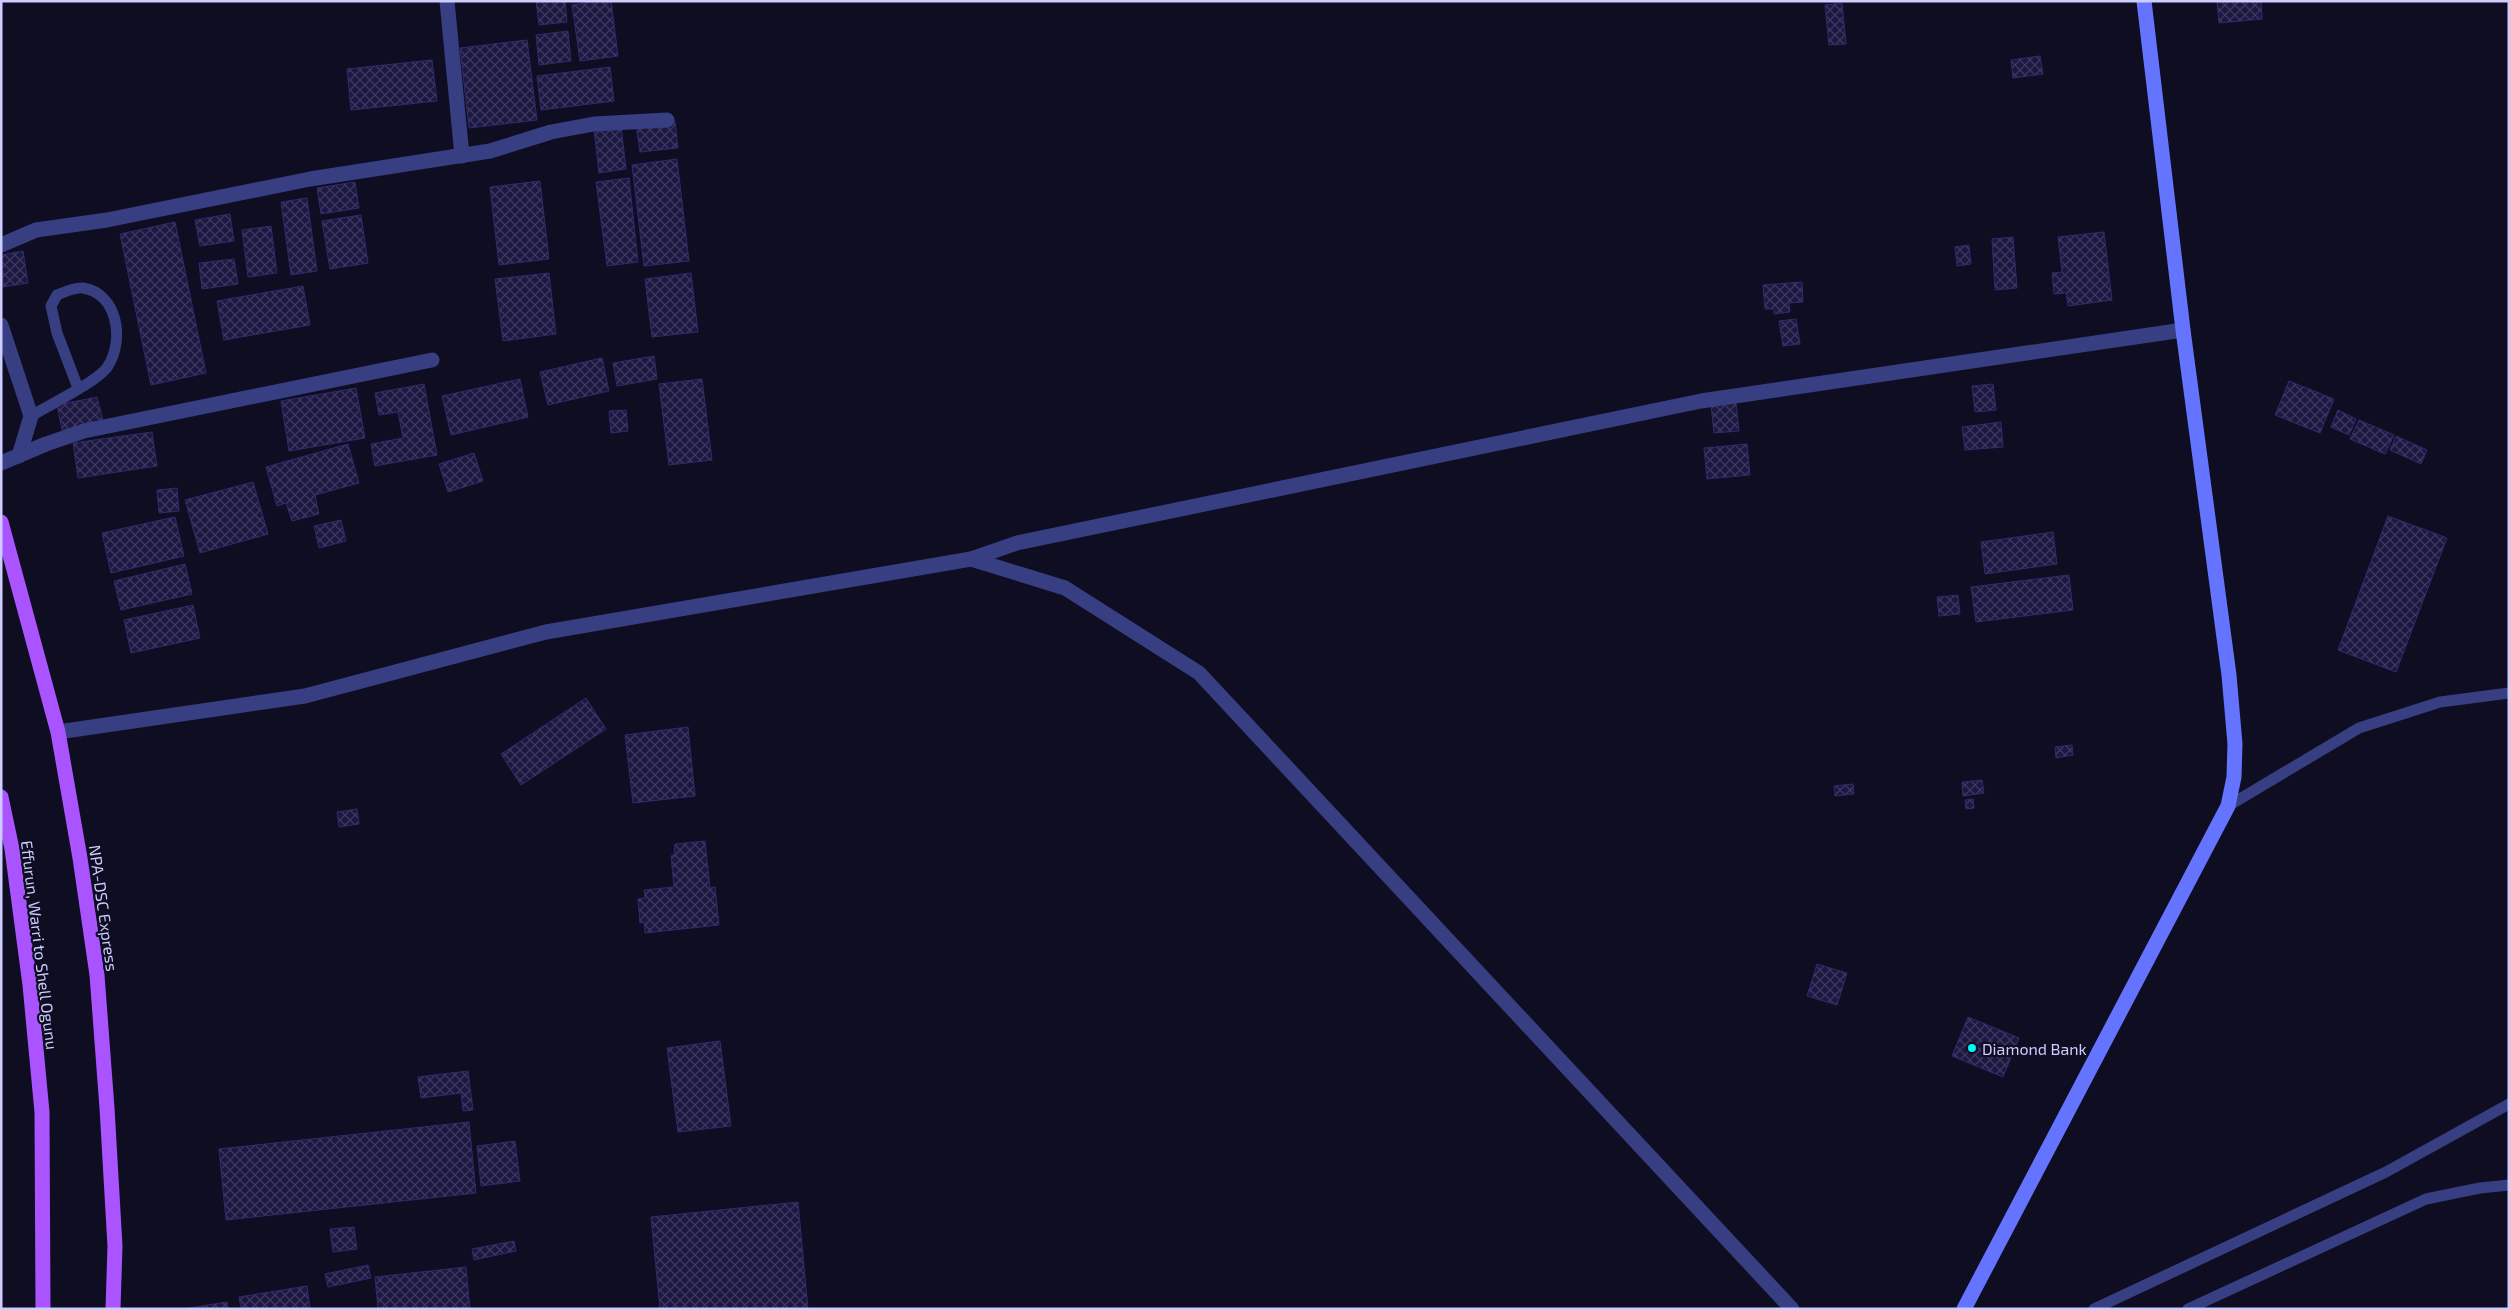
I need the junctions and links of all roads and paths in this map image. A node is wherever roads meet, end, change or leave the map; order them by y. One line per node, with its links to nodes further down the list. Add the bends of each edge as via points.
1 (447, 1): 4 (street)
2 (2144, 1): 7 (street)
3 (667, 120): 4 (street, via 594,124)
4 (462, 156): 5 (street, via 310,178 107,220 36,230)
5 (1, 245)
6 (1, 325): 10 (street)
7 (2182, 330): 14 (street, via 1701,401 1016,543); 18 (street, via 2229,675 2234,777)
8 (432, 360): 11 (street, via 84,431)
9 (78, 388): 9 (lane, via 108,366 116,348 117,334 110,305 97,292 80,287 57,295 51,306); 10 (lane)
10 (31, 416): 11 (street)
11 (19, 456): 12 (street)
12 (1, 464)
13 (1, 522): 16 (main road, NPA-DSC Express)
14 (971, 559): 16 (street, via 546,632 305,696); 23 (street, via 1064,588 1199,673)
15 (2509, 693): 18 (lane, via 2440,702 2359,728)
16 (58, 732): 22 (main road, NPA-DSC Express, via 97,975 115,1246)
17 (1, 797): 21 (main road, Effurun, Warri to Shell Ogunu, via 12,849 42,1112)
18 (2228, 806): 24 (street)
19 (2509, 1104): 25 (lane, via 2386,1172)
20 (2509, 1185): 26 (lane, via 2426,1200)
21 (42, 1309)
22 (113, 1309)
23 (1792, 1309)
24 (1964, 1309)
25 (2094, 1309)
26 (2188, 1309)

